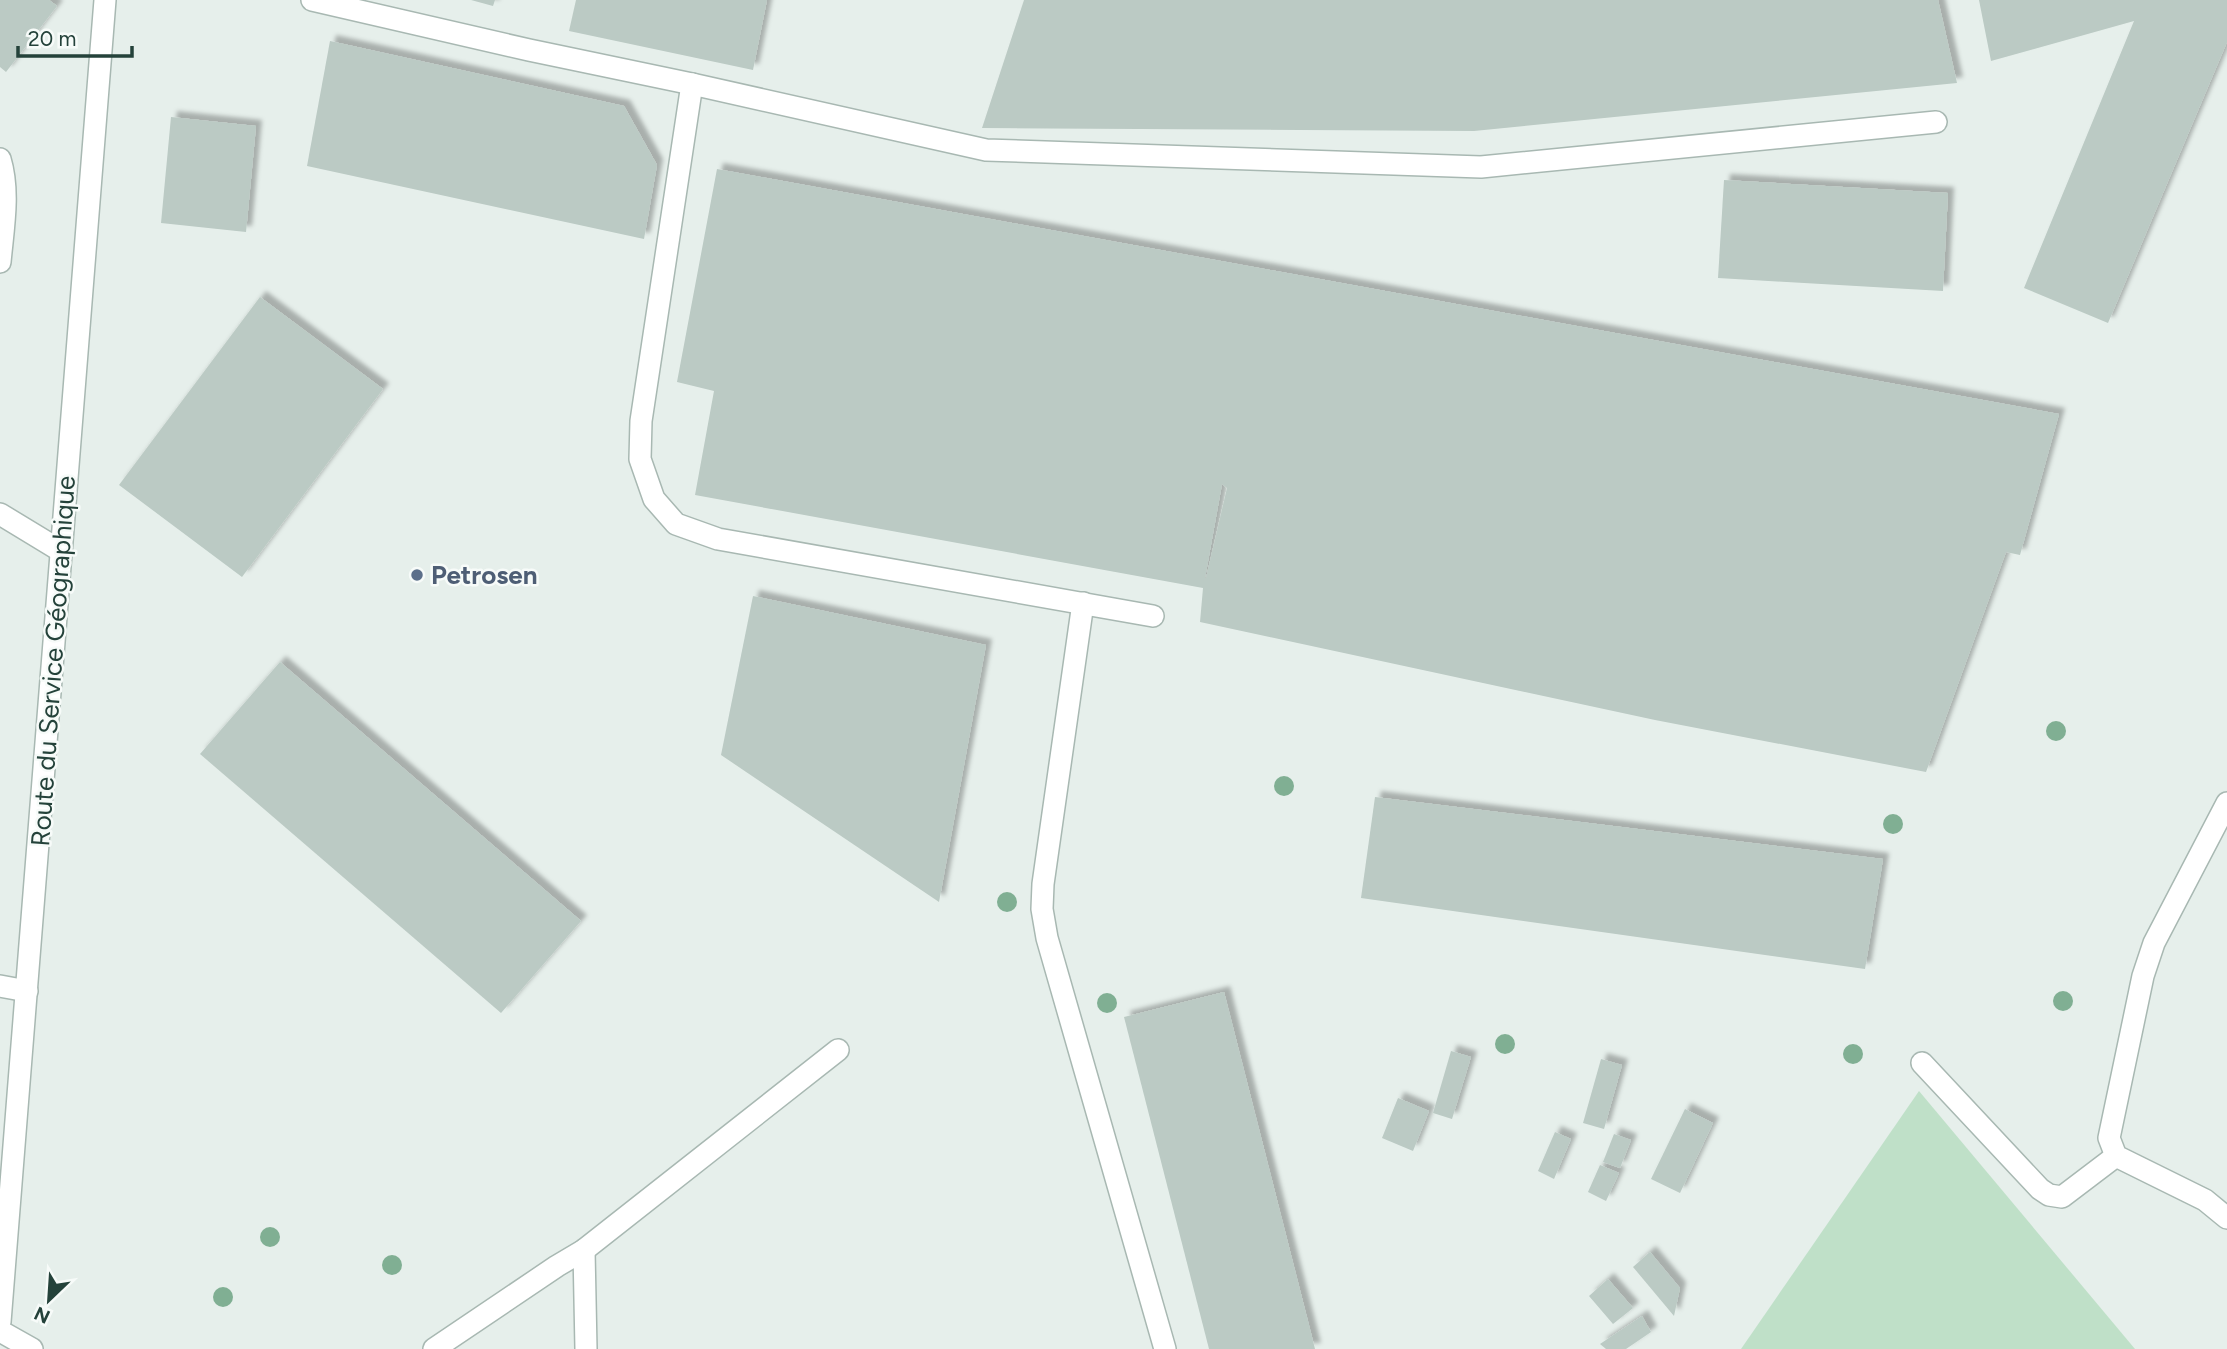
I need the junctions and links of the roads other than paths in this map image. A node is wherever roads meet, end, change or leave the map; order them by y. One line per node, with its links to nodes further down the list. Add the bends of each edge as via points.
1 (105, 0): 8 (street, Route du Service Géographique)
2 (312, 0): 3 (street)
3 (692, 84): 4 (street, via 986,150 1481,167); 9 (street, via 641,421 640,459 653,499 676,524 718,539)
4 (1936, 121)
5 (0, 159): 6 (street, via 5,199)
6 (0, 262)
7 (0, 514): 8 (street)
8 (61, 551): 13 (street, Route du Service Géographique)
9 (1083, 603): 10 (street); 24 (street, via 1042,909)
10 (1153, 616)
11 (2227, 803): 16 (street, via 2169,911 2143,976 2109,1138)
12 (0, 986): 13 (street)
13 (27, 991): 19 (street, Route du Service Géographique)
14 (838, 1050): 18 (street)
15 (1922, 1063): 16 (street, via 2049,1195 2063,1197)
16 (2116, 1156): 17 (street, via 2205,1200)
17 (2227, 1218)
18 (584, 1250): 22 (street); 23 (street)
19 (0, 1322)
20 (0, 1331): 21 (street)
21 (32, 1349)
22 (434, 1349)
23 (586, 1349)
24 (1165, 1349)

